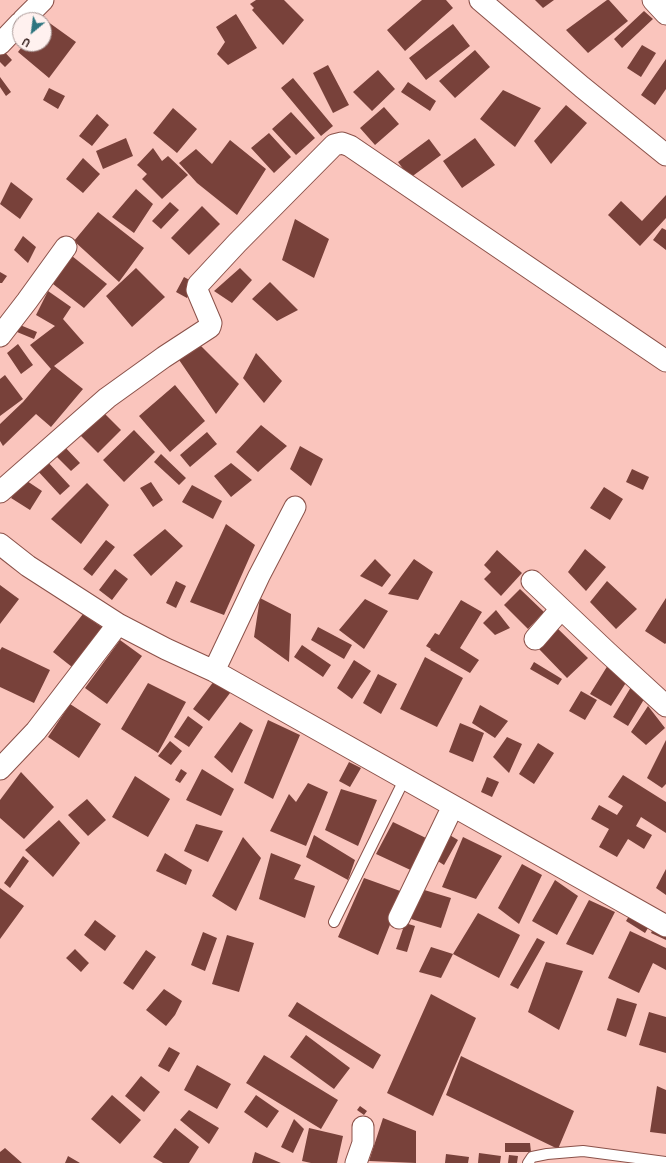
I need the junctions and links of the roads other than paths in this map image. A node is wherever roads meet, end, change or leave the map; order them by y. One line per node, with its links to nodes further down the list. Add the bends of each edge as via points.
1 (43, 0): 4 (street)
2 (480, 0): 8 (street)
3 (653, 0): 5 (street)
4 (31, 12)
5 (666, 14)
6 (12, 31): 7 (street)
7 (0, 44)
8 (666, 155)
9 (66, 247): 10 (street)
10 (0, 336)
11 (666, 361): 12 (street, via 342,143 334,145 198,286 197,290 211,323 210,327 107,398)
12 (0, 492)
13 (295, 507): 19 (street)
14 (1, 547): 17 (street)
15 (532, 581): 16 (street)
16 (561, 609): 18 (street); 20 (street)
17 (118, 624): 19 (street); 21 (street, via 36,731)
18 (534, 639)
19 (214, 671): 22 (street)
20 (666, 706)
21 (0, 769)
22 (405, 778): 23 (street); 25 (lane)
23 (453, 806): 24 (street); 26 (street)
24 (398, 918)
25 (334, 922)
26 (666, 926)
27 (363, 1127): 29 (street, via 363,1143)
28 (661, 1162): 30 (lane, via 583,1152 547,1154 532,1157)
29 (356, 1163)
30 (528, 1163)

